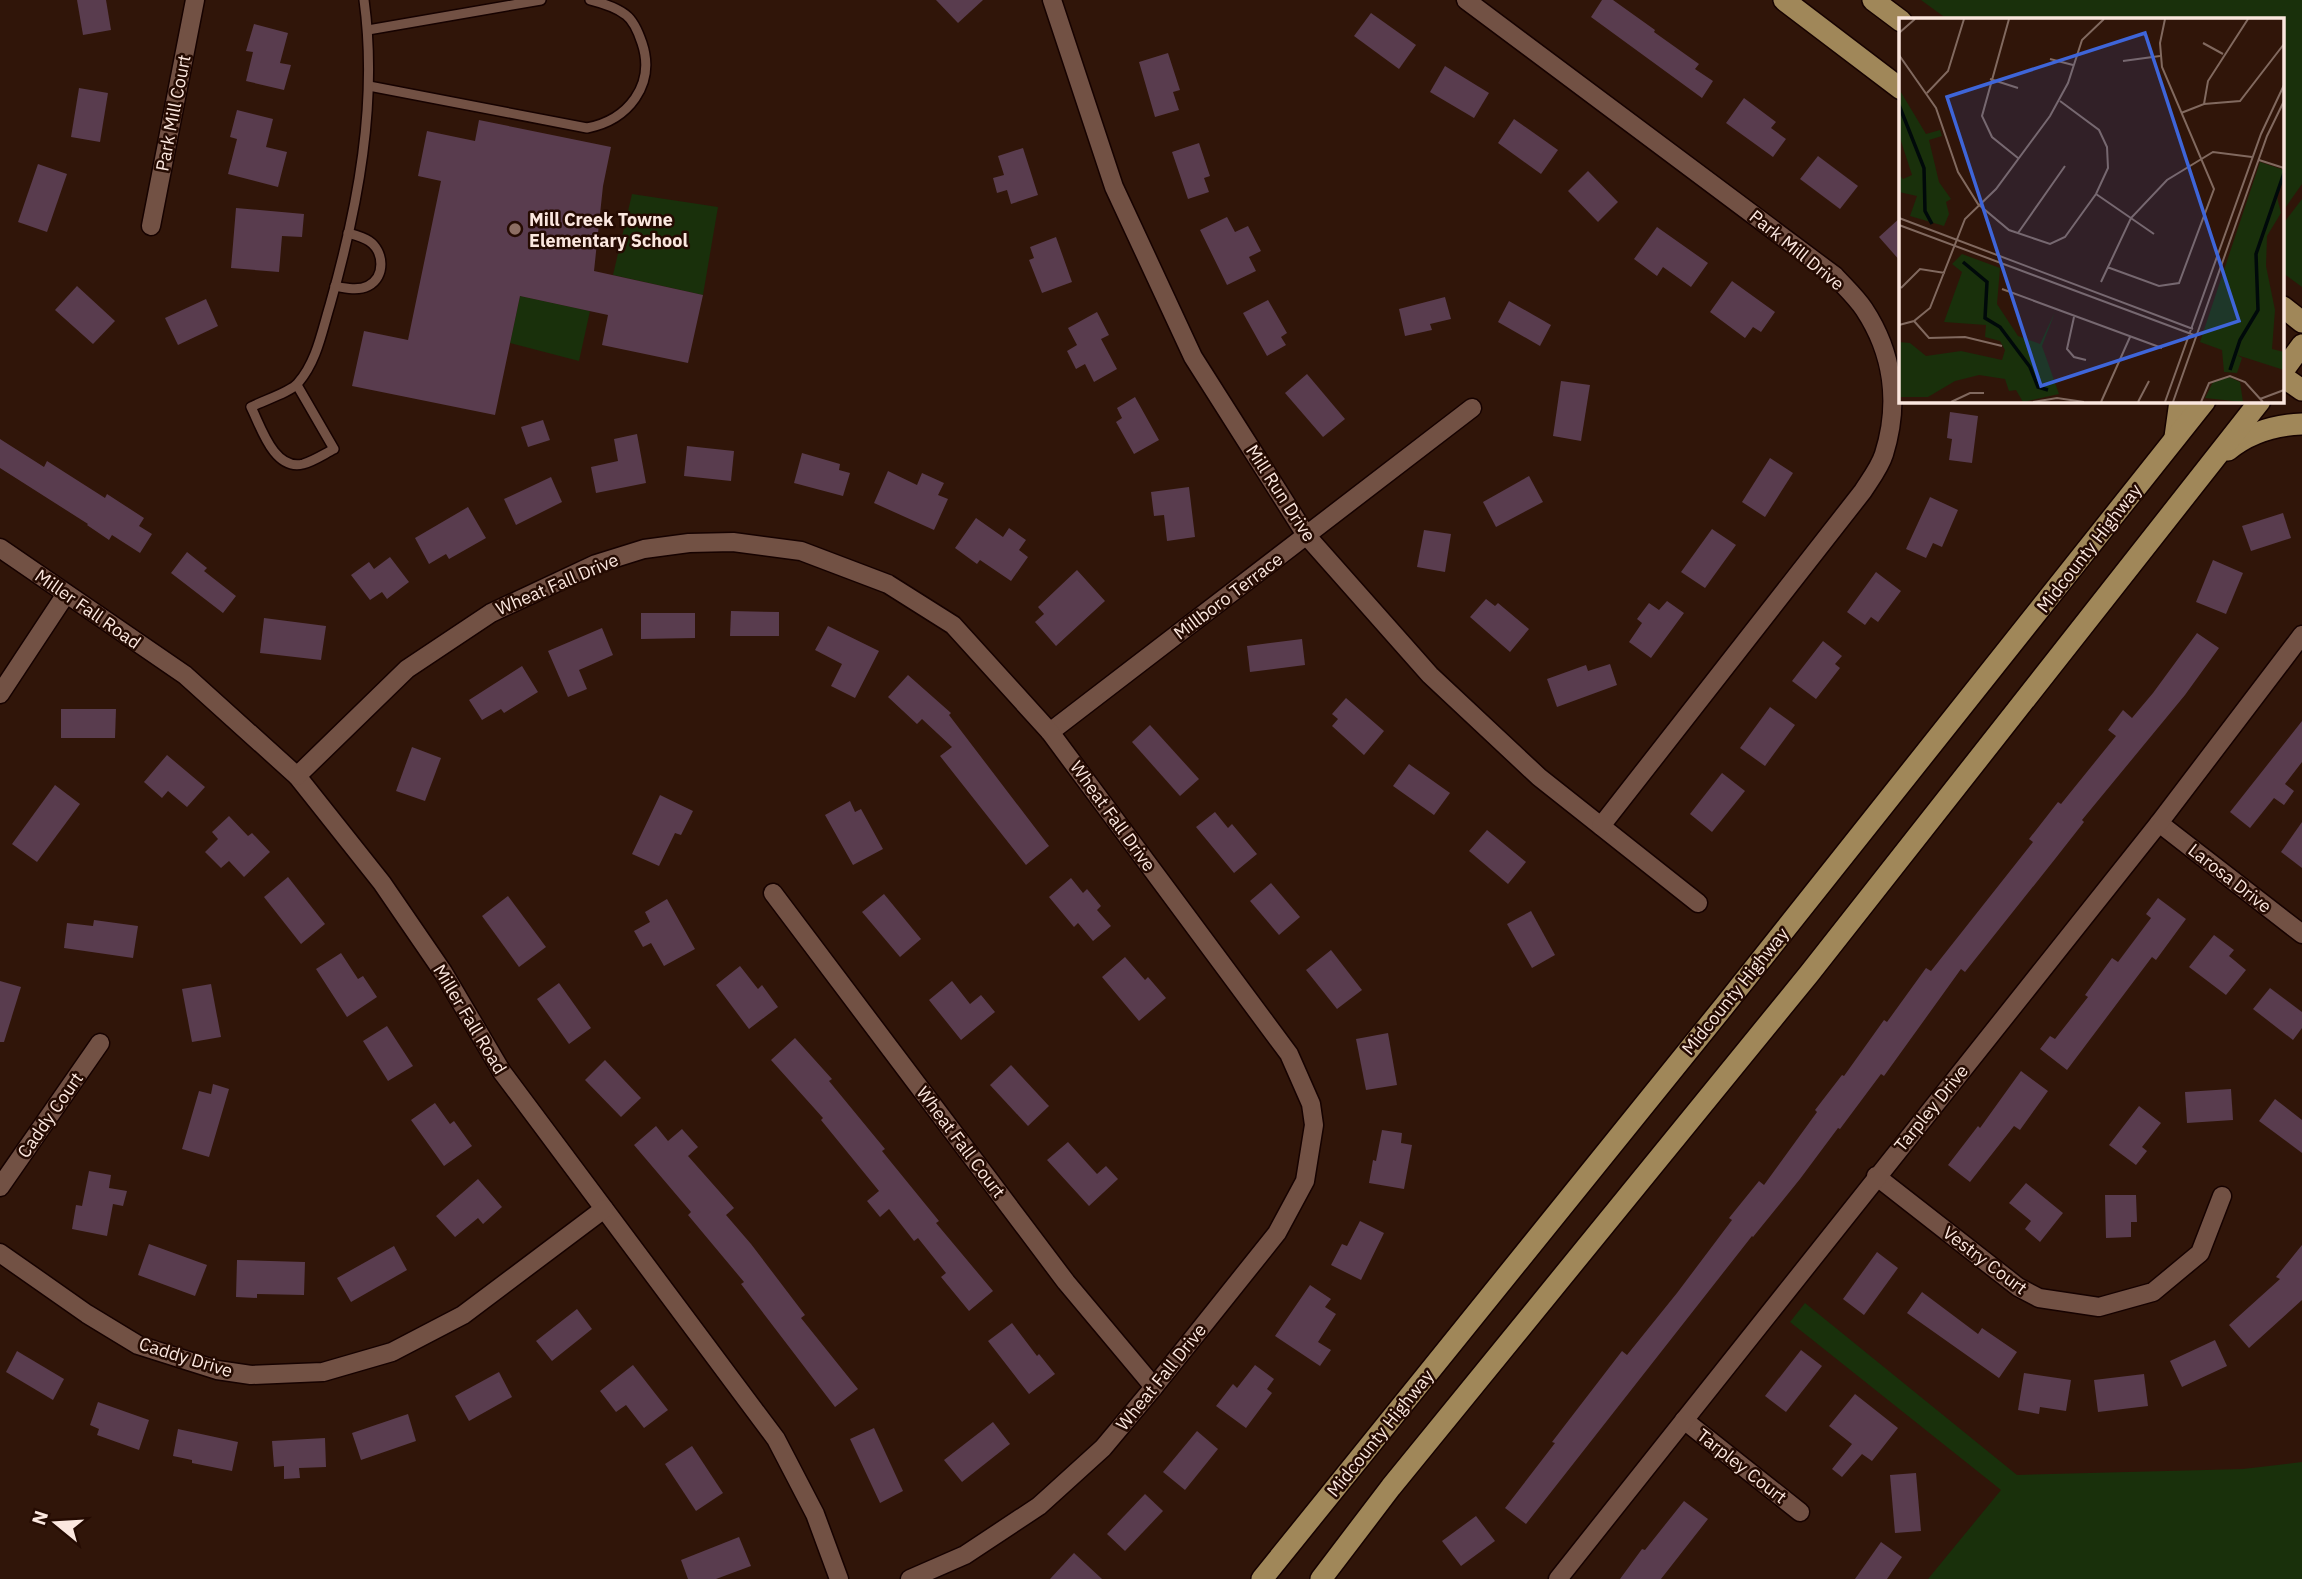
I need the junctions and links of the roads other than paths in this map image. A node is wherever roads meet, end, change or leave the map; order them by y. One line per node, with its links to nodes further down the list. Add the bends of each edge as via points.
1 (195, 0): 13 (street, Park Mill Court)
2 (364, 0): 10 (lane)
3 (541, 0): 10 (lane)
4 (590, 0): 11 (lane, via 627,15 645,52 643,86 617,118 601,125 587,128)
5 (1052, 0): 30 (street, Mill Run Drive, via 1114,187 1193,357)
6 (1466, 0): 38 (street, Park Mill Drive, via 1835,276 1863,307 1884,344 1891,373 1893,406 1884,456 1863,491)
7 (1784, 0): 12 (main road)
8 (1873, 0): 9 (main road)
9 (1899, 20)
10 (368, 30): 11 (lane)
11 (369, 86): 14 (lane, via 362,160)
12 (1899, 87)
13 (151, 226)
14 (348, 233): 15 (lane); 15 (lane, via 369,240 379,252 382,266 376,280 366,287)
15 (335, 286): 21 (lane, via 316,352)
16 (2284, 308): 17 (main road)
17 (2302, 322)
18 (2302, 345): 19 (main road)
19 (2284, 372)
20 (2284, 375): 22 (main road)
21 (297, 385): 21 (lane, via 251,407 275,456 300,465 334,449)
22 (2302, 390)
23 (2180, 402): 28 (main road)
24 (2204, 402): 28 (main road, Midcounty Highway)
25 (2259, 402): 29 (main road)
26 (1472, 408): 30 (street, Millboro Terrace)
27 (2302, 424): 29 (main road, via 2264,429)
28 (2174, 440): 53 (main road, Midcounty Highway)
29 (2210, 464): 54 (main road, via 1809,974)
30 (1306, 536): 35 (street, Millboro Terrace); 38 (street, Mill Run Drive, via 1430,675 1539,777)
31 (0, 548): 32 (street, Miller Fall Road)
32 (66, 594): 34 (street); 36 (street, Miller Fall Road, via 186,676)
33 (2302, 635): 37 (street, Tarpley Drive)
34 (0, 694)
35 (1050, 732): 36 (street, Wheat Fall Drive, via 953,625 888,584 800,551 733,542 689,543 644,549 596,564 491,613 407,669); 48 (street, Wheat Fall Drive, via 1289,1054 1311,1104 1314,1125 1305,1181 1277,1233)
36 (297, 776): 46 (street, Miller Fall Road, via 382,883 443,972 502,1072)
37 (2159, 822): 41 (street, Larosa Drive); 43 (street, Tarpley Drive)
38 (1601, 826): 40 (street, Mill Run Drive)
39 (773, 893): 48 (street, Wheat Fall Court, via 1066,1282)
40 (1698, 903)
41 (2302, 934)
42 (100, 1043): 44 (street, Caddy Court)
43 (1876, 1176): 45 (street, Vestry Court, via 2018,1287 2039,1298 2099,1307 2153,1292 2177,1274 2200,1253); 49 (street, Tarpley Drive)
44 (0, 1187)
45 (2222, 1196)
46 (604, 1209): 47 (street, Caddy Drive, via 463,1315 392,1352 323,1373 251,1375 217,1370 138,1345); 51 (street, Miller Fall Road, via 776,1439 815,1514)
47 (0, 1253)
48 (1154, 1388): 52 (street, Wheat Fall Drive, via 1104,1448 1039,1506 965,1555)
49 (1684, 1420): 50 (street, Tarpley Court); 55 (street, Tarpley Drive)
50 (1800, 1512)
51 (839, 1579)
52 (910, 1579)
53 (1262, 1579)
54 (1321, 1579)
55 (1558, 1579)

